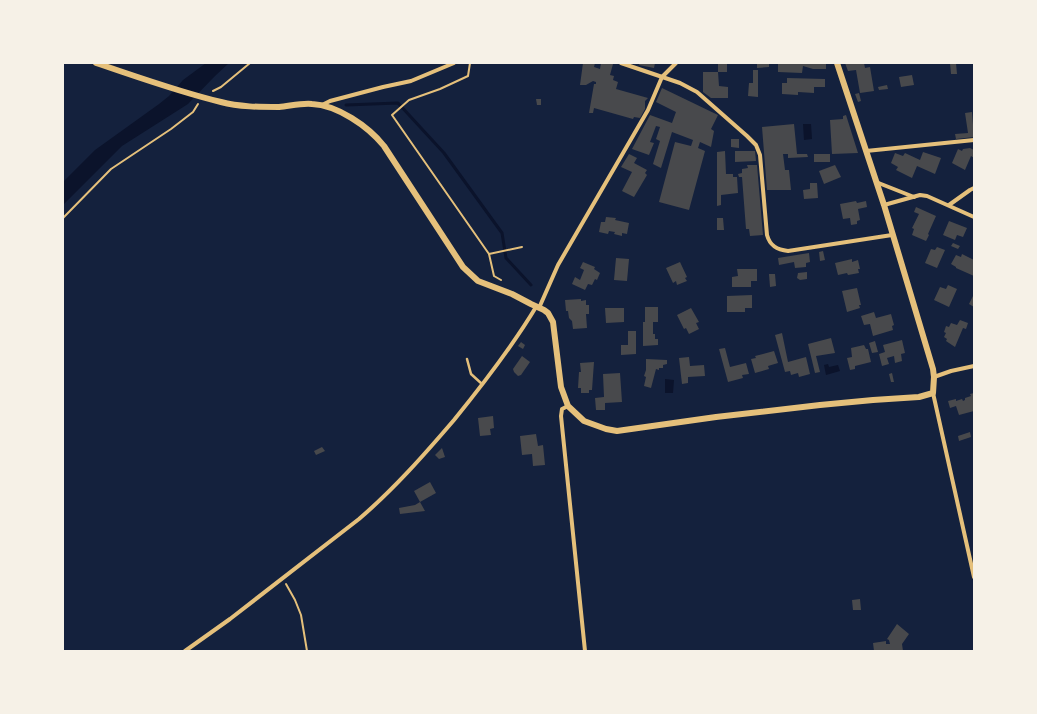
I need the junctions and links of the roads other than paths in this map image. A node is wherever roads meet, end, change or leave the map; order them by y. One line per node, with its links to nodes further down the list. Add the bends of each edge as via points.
1 (96, 63): 7 (street, via 222,103 261,107)
2 (454, 63): 7 (street, via 411,81)
3 (621, 63): 6 (street)
4 (676, 63): 6 (street)
5 (837, 63): 9 (street)
6 (662, 77): 16 (street, via 680,82 697,92 747,136 759,150 767,235 774,247 788,251); 17 (street, via 648,110 558,264)
7 (326, 104): 17 (street, via 361,124 377,137 463,267 478,281)
8 (974, 140): 9 (street)
9 (866, 150): 10 (street)
10 (876, 182): 12 (street); 13 (street)
11 (974, 188): 14 (street)
12 (914, 197): 13 (street); 14 (street, via 927,196)
13 (884, 205): 16 (street)
14 (949, 205): 15 (street)
15 (974, 217)
16 (892, 235): 20 (street)
17 (537, 307): 21 (street); 23 (street, via 548,313 553,322 561,387)
18 (467, 359): 21 (lane, via 471,374)
19 (974, 366): 20 (street)
20 (934, 377): 22 (street)
21 (483, 385): 25 (street, via 377,504)
22 (933, 393): 23 (street, via 919,397 820,405 617,431 606,430 584,421); 24 (street)
23 (568, 406): 26 (street, via 562,409 561,416)
24 (974, 575)
25 (185, 651)
26 (586, 651)

